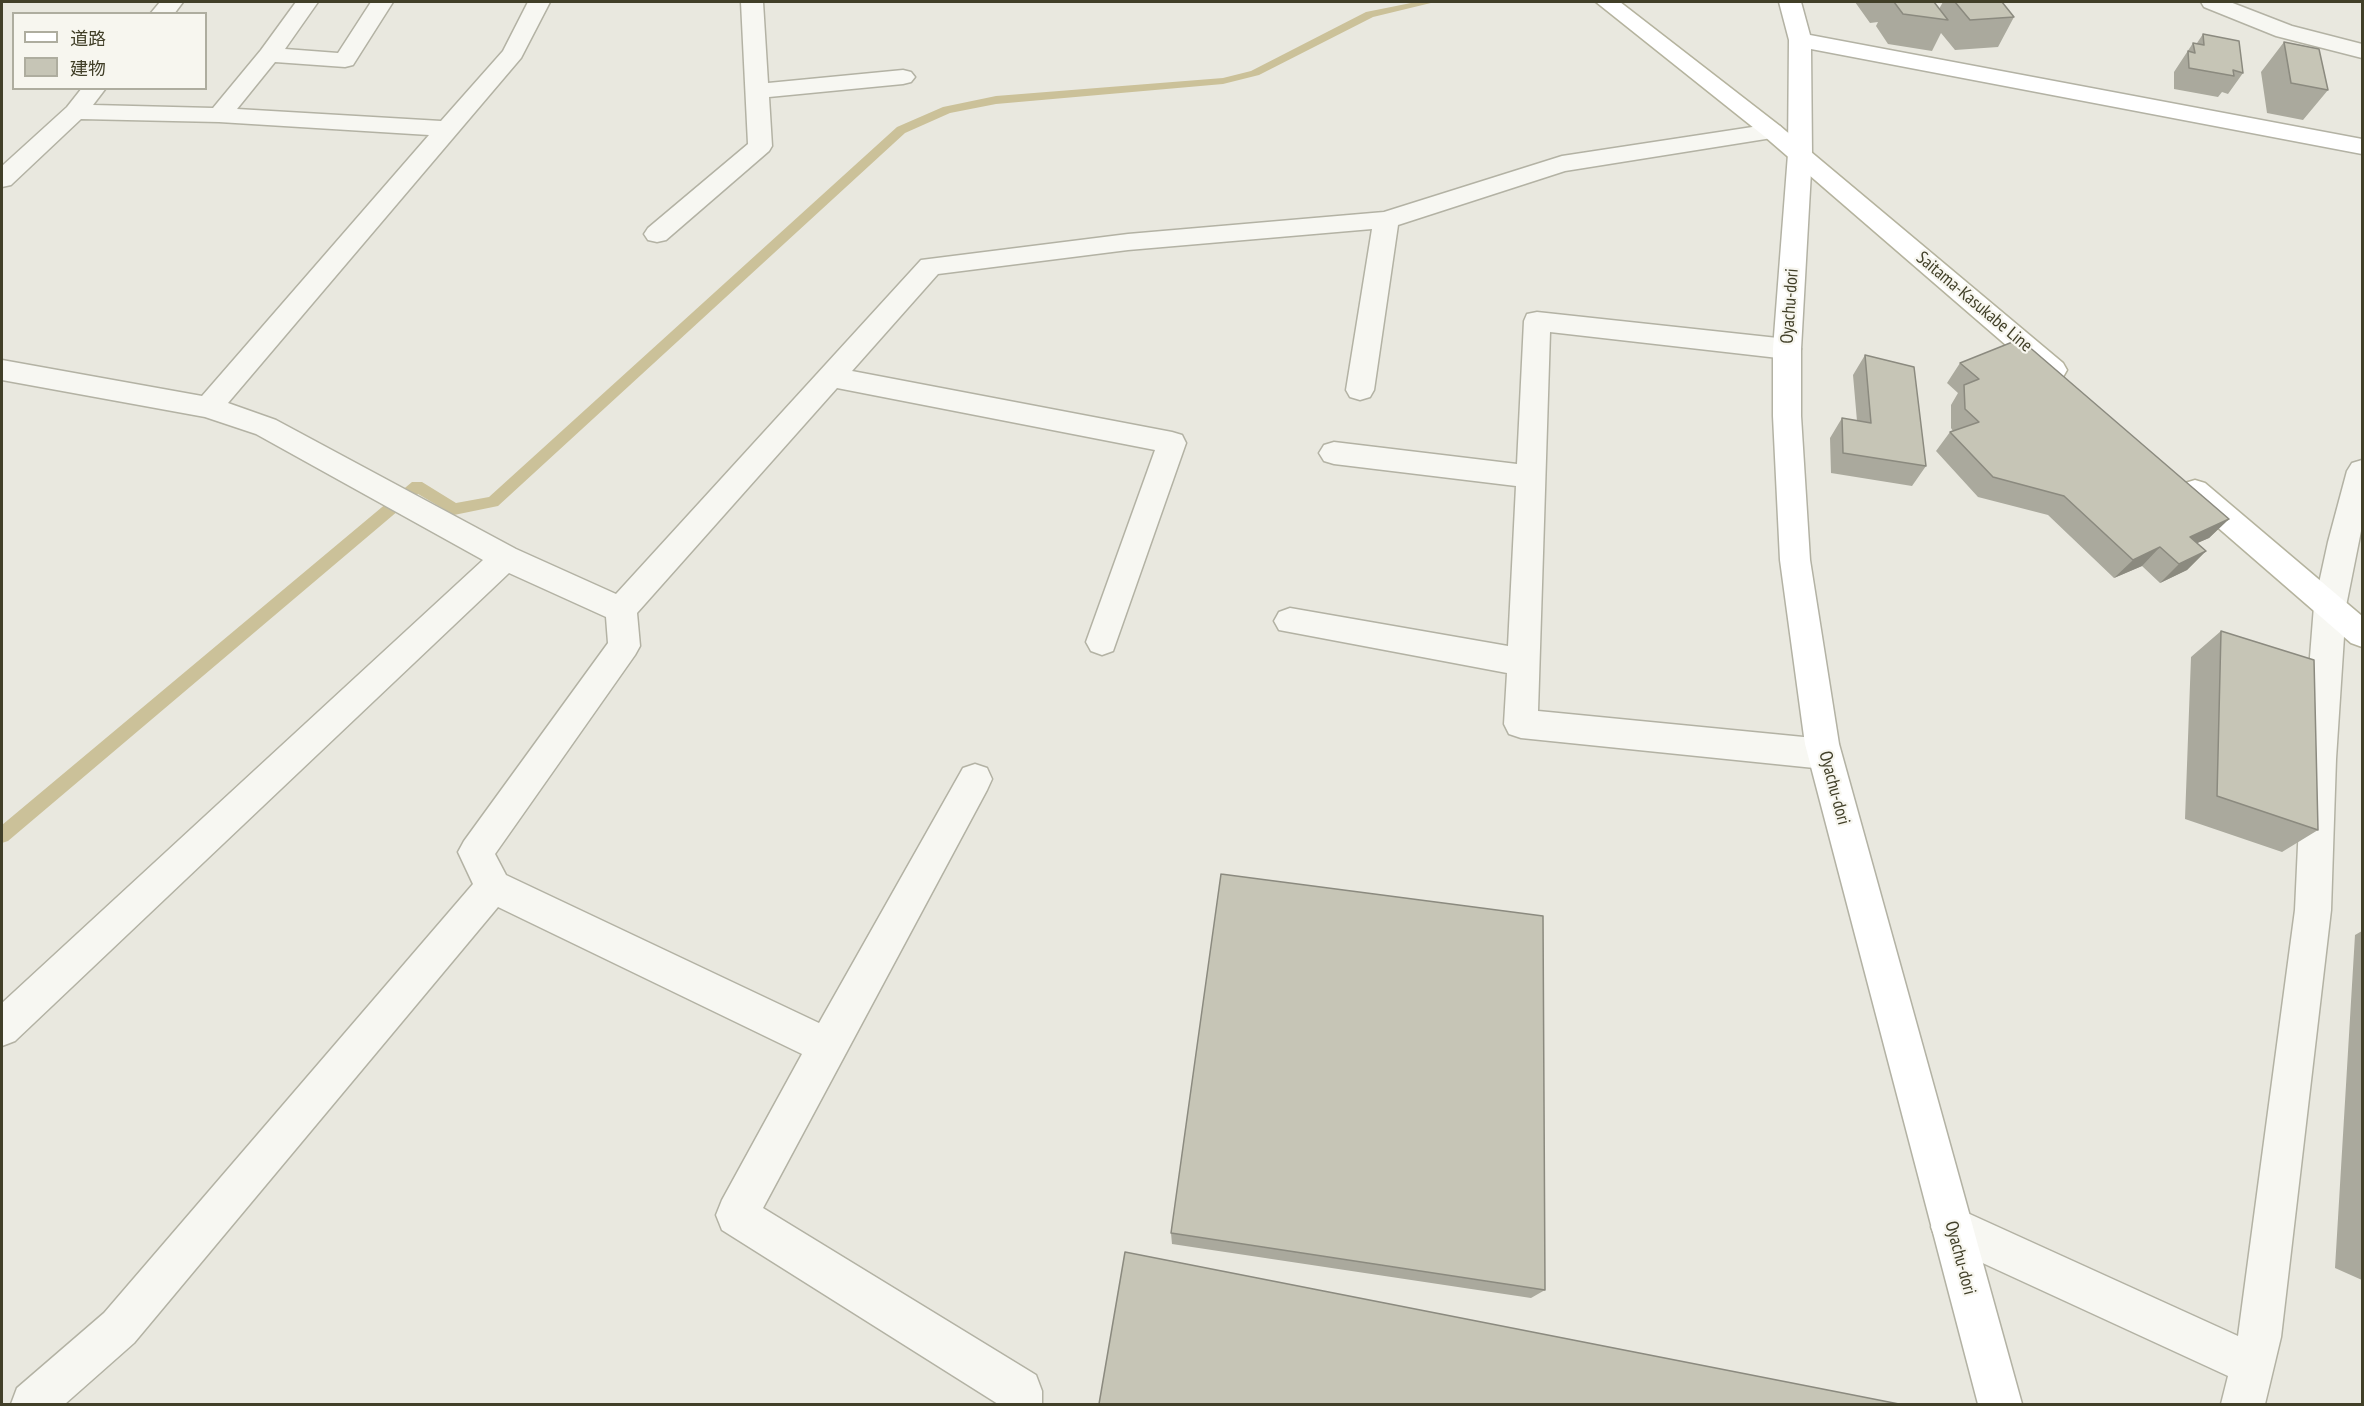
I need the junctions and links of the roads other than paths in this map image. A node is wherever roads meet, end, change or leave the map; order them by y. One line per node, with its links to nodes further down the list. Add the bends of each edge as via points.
1 (307, 2): 10 (street)
2 (382, 2): 10 (street, via 345,60)
3 (538, 2): 16 (street, via 513,53)
4 (752, 2): 13 (street)
5 (1790, 2): 8 (street, Oyachu-dori)
6 (2212, 2): 9 (street, via 2284,31)
7 (1608, 3): 17 (street, Saitama-Kasukabe Line)
8 (1800, 40): 18 (street); 19 (street, Oyachu-dori)
9 (2362, 51)
10 (269, 55): 15 (street)
11 (903, 77): 13 (street)
12 (93, 90): 14 (street)
13 (757, 91): 22 (street, via 760,146)
14 (75, 112): 15 (street); 20 (street)
15 (219, 115): 16 (street)
16 (447, 129): 28 (street)
17 (1772, 131): 19 (street, Saitama-Kasukabe Line); 21 (street, via 1562,164)
18 (2362, 146)
19 (1800, 154): 23 (street, Oyachu-dori); 26 (street, Saitama-Kasukabe Line)
20 (2, 179)
21 (1386, 220): 25 (street, via 1128,242 930,266); 27 (street)
22 (657, 234)
23 (1787, 350): 32 (street, via 1537,321); 41 (street, Oyachu-dori, via 1795,560)
24 (2, 370): 28 (street)
25 (829, 376): 36 (street); 39 (street, via 1172,443)
26 (2070, 384)
27 (1360, 390)
28 (208, 407): 34 (street, via 266,427)
29 (1334, 453): 32 (street)
30 (2362, 471): 33 (street)
31 (2177, 476): 35 (street)
32 (1531, 477): 40 (street)
33 (2353, 546): 35 (street)
34 (505, 558): 36 (street); 44 (street)
35 (2330, 606): 38 (street); 47 (street, via 2313,910)
36 (621, 610): 43 (street, via 624,646 476,852)
37 (1290, 621): 40 (street)
38 (2362, 634)
39 (1102, 642)
40 (1523, 662): 41 (street, via 1521,724)
41 (1824, 754): 46 (street, Oyachu-dori)
42 (975, 779): 45 (street)
43 (493, 887): 45 (street); 48 (street, via 119,1328)
44 (2, 1028)
45 (827, 1046): 49 (street, via 738,1215 1020,1391)
46 (1952, 1227): 47 (street); 50 (street, Oyachu-dori)
47 (2253, 1365): 51 (street)
48 (33, 1404)
49 (1020, 1404)
50 (2000, 1404)
51 (2243, 1404)

